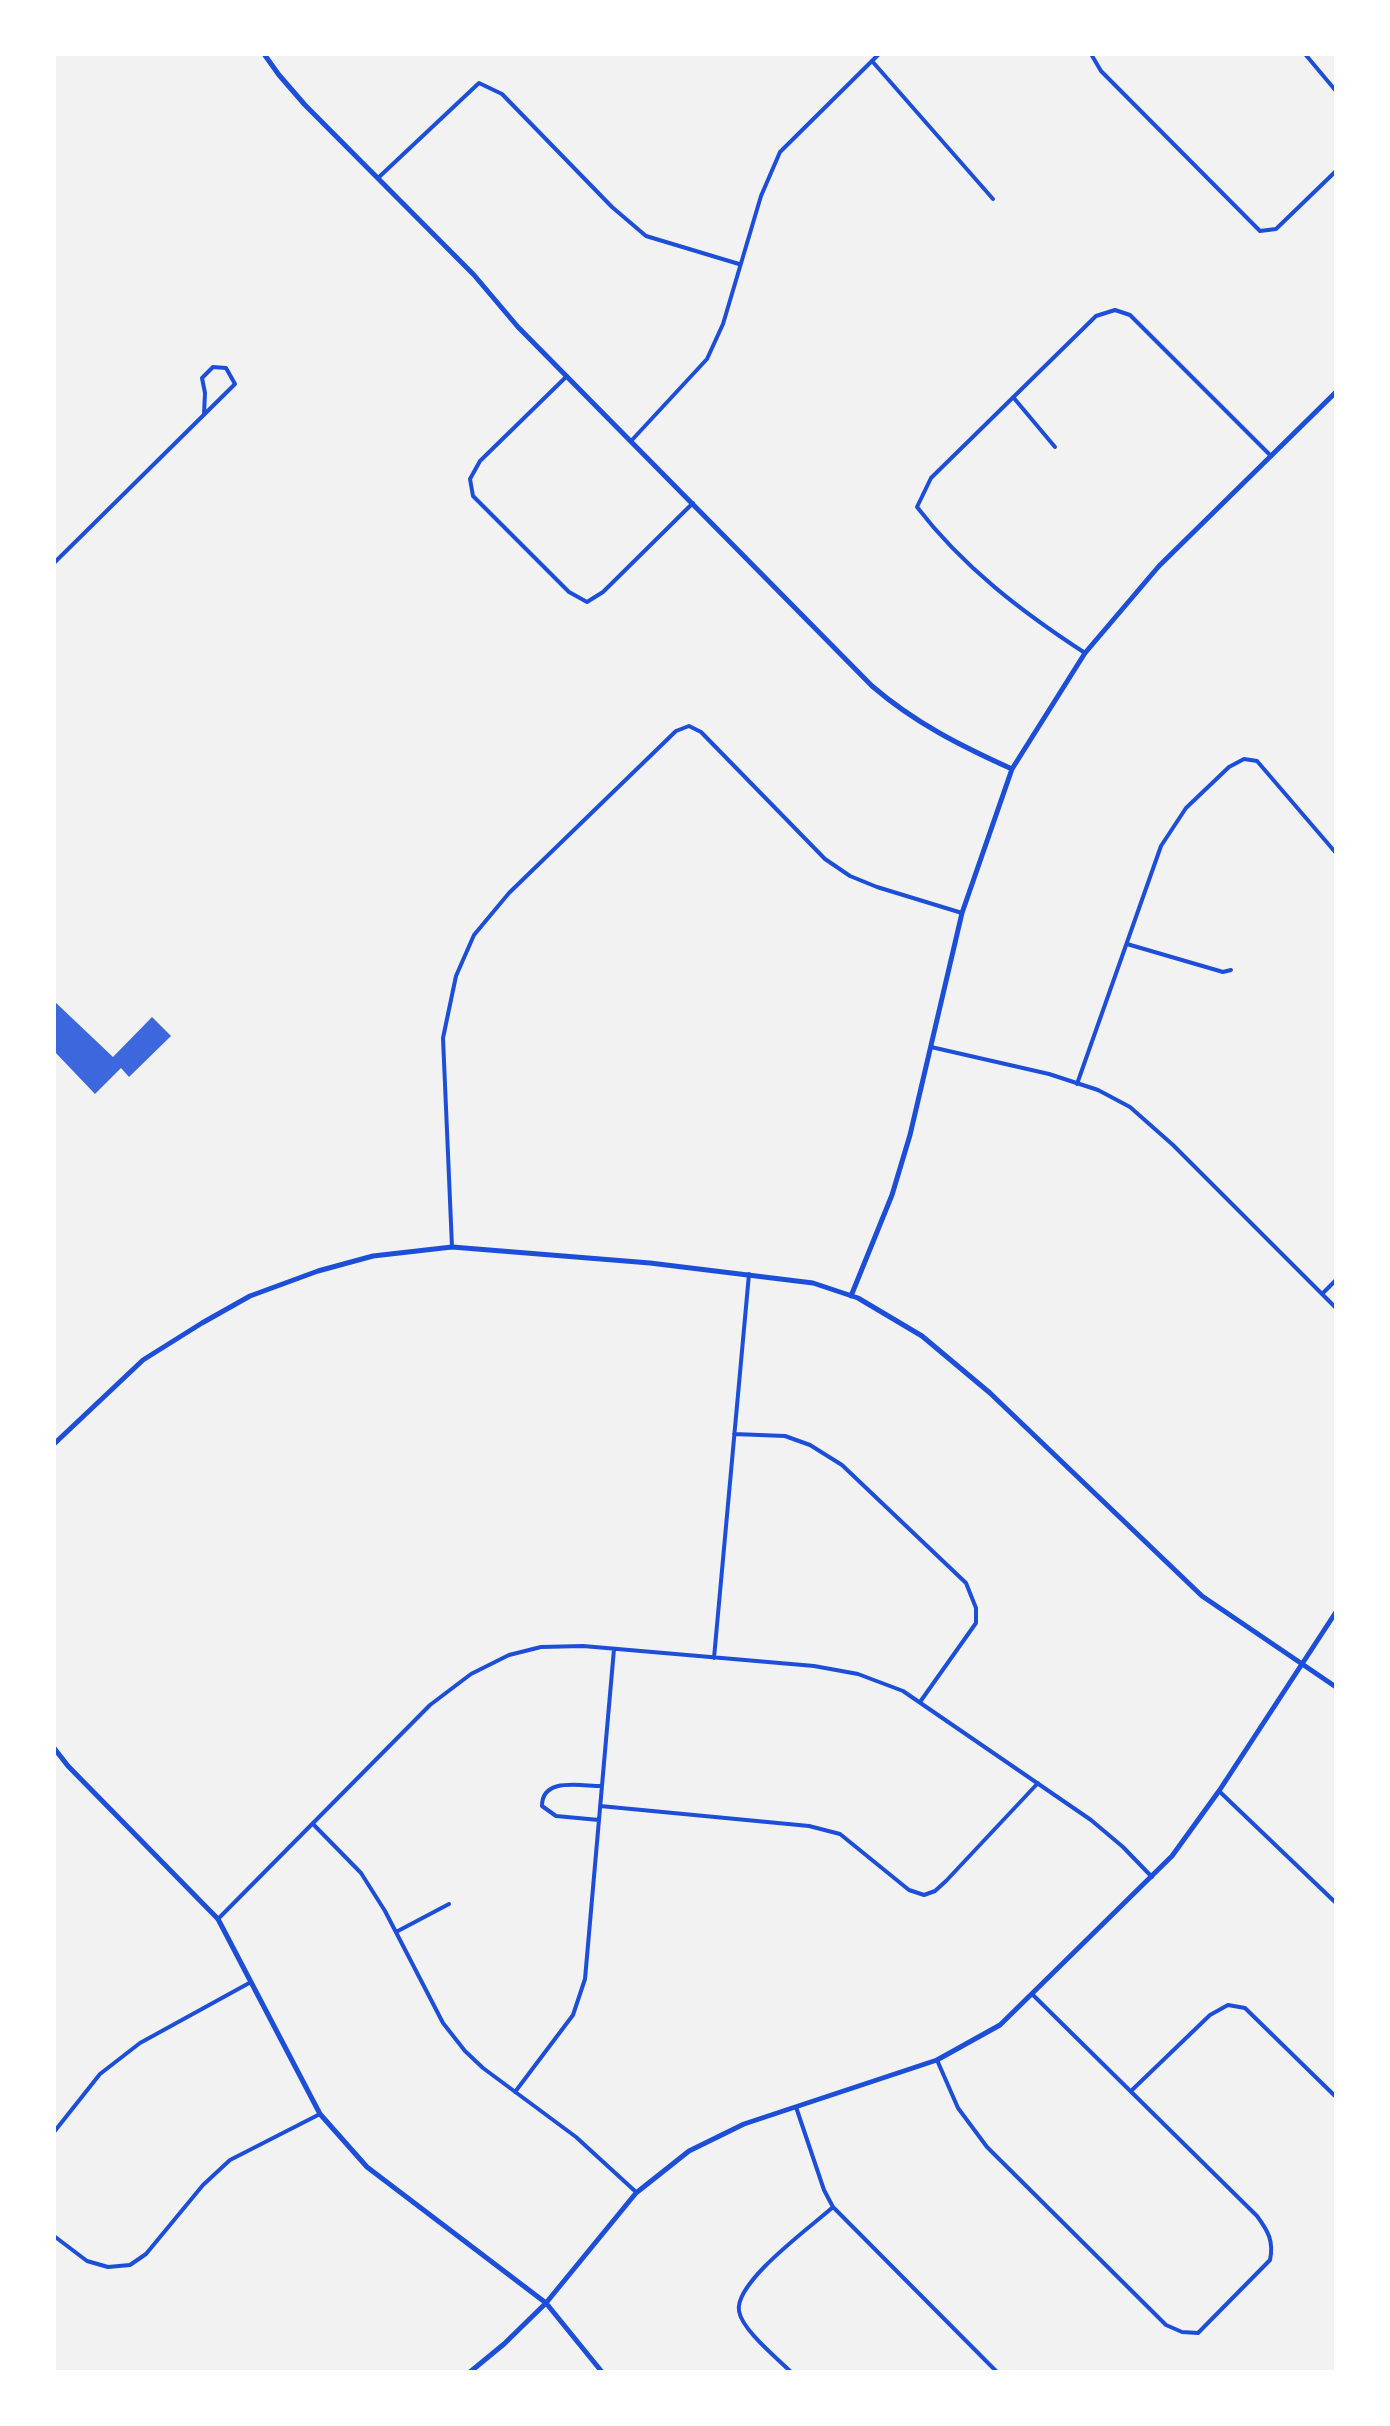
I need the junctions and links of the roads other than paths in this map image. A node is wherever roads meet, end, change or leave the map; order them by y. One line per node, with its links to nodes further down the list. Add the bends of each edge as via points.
1 (264, 54): 8 (street, via 305,105)
2 (879, 54): 5 (street)
3 (1091, 54): 7 (street, via 1101,71 1260,231 1276,229)
4 (1305, 54): 6 (street)
5 (872, 61): 9 (street); 10 (street, via 780,152)
6 (1336, 91)
7 (1336, 171)
8 (378, 178): 10 (street, via 479,83 502,94 646,236); 11 (street)
9 (993, 199)
10 (739, 264): 15 (street, via 707,359)
11 (567, 376): 15 (street); 18 (street, via 480,461 470,479 473,496 569,592 587,602)
12 (1336, 392): 17 (street)
13 (1013, 397): 16 (street); 17 (street, via 1096,316 1115,310 1130,315); 20 (street, via 931,478 917,507 979,575)
14 (204, 414): 14 (street, via 235,384 226,368 213,367 202,378); 19 (street)
15 (632, 440): 18 (street)
16 (1055, 447)
17 (1271, 456): 20 (street, via 1159,566)
18 (693, 503): 21 (street, via 901,711)
19 (54, 563)
20 (1085, 653): 21 (street)
21 (1012, 769): 23 (street)
22 (1335, 849): 24 (street, via 1257,761 1244,759 1186,808 1161,846)
23 (962, 913): 26 (street); 28 (street, via 850,876 825,859 701,732 689,726 676,731 509,893 474,935 456,976 443,1038)
24 (1127, 944): 25 (street); 27 (street)
25 (1231, 970)
26 (931, 1047): 27 (street); 32 (street, via 892,1195)
27 (1077, 1084): 31 (street, via 1130,1107)
28 (452, 1247): 29 (street); 35 (street, via 373,1256 250,1296 143,1360)
29 (749, 1273): 32 (street, via 813,1283); 34 (street)
30 (1336, 1280): 31 (street)
31 (1322, 1294): 33 (street)
32 (851, 1296): 39 (street, via 922,1336 990,1393 1202,1596)
33 (1336, 1308)
34 (734, 1434): 38 (street); 41 (street, via 785,1436 842,1465 966,1583 976,1623)
35 (54, 1444)
36 (1336, 1612): 39 (street)
37 (614, 1649): 38 (street); 44 (street); 48 (street, via 541,1647 509,1655 471,1674 430,1705)
38 (714, 1658): 41 (street, via 858,1674)
39 (1302, 1662): 40 (street); 45 (street)
40 (1336, 1687)
41 (920, 1702): 43 (street)
42 (54, 1748): 52 (street)
43 (1038, 1783): 46 (street, via 946,1881 924,1895 909,1890 840,1834 809,1826); 49 (street, via 1091,1820)
44 (602, 1786): 46 (street); 47 (street, via 558,1786 542,1797 542,1806 556,1816)
45 (1219, 1791): 49 (street); 50 (street)
46 (600, 1806): 47 (street)
47 (599, 1820): 58 (street, via 585,1979 573,2015)
48 (313, 1824): 52 (street); 53 (street, via 361,1873)
49 (1152, 1877): 55 (street)
50 (1336, 1903)
51 (449, 1904): 53 (street)
52 (218, 1919): 54 (street)
53 (396, 1932): 58 (street, via 443,2023 474,2060)
54 (251, 1982): 61 (street); 62 (street, via 140,2043 100,2074)
55 (1032, 1994): 56 (street, via 1000,2025); 57 (street)
56 (937, 2060): 57 (street, via 958,2108 987,2147 1166,2325 1198,2333 1270,2260 1269,2232); 60 (street)
57 (1131, 2091): 59 (street, via 1210,2015 1228,2005 1245,2008)
58 (515, 2092): 63 (street, via 576,2137)
59 (1336, 2097)
60 (796, 2107): 63 (street, via 744,2124 689,2151); 64 (street)
61 (320, 2114): 65 (street, via 230,2160 130,2265 108,2267 87,2261); 66 (street, via 367,2167)
62 (54, 2132)
63 (636, 2193): 66 (street)
64 (833, 2207): 69 (street, via 752,2279 741,2296 739,2310 746,2326); 70 (street)
65 (54, 2236)
66 (546, 2303): 67 (street); 68 (street)
67 (470, 2372)
68 (602, 2372)
69 (791, 2372)
70 (997, 2372)

